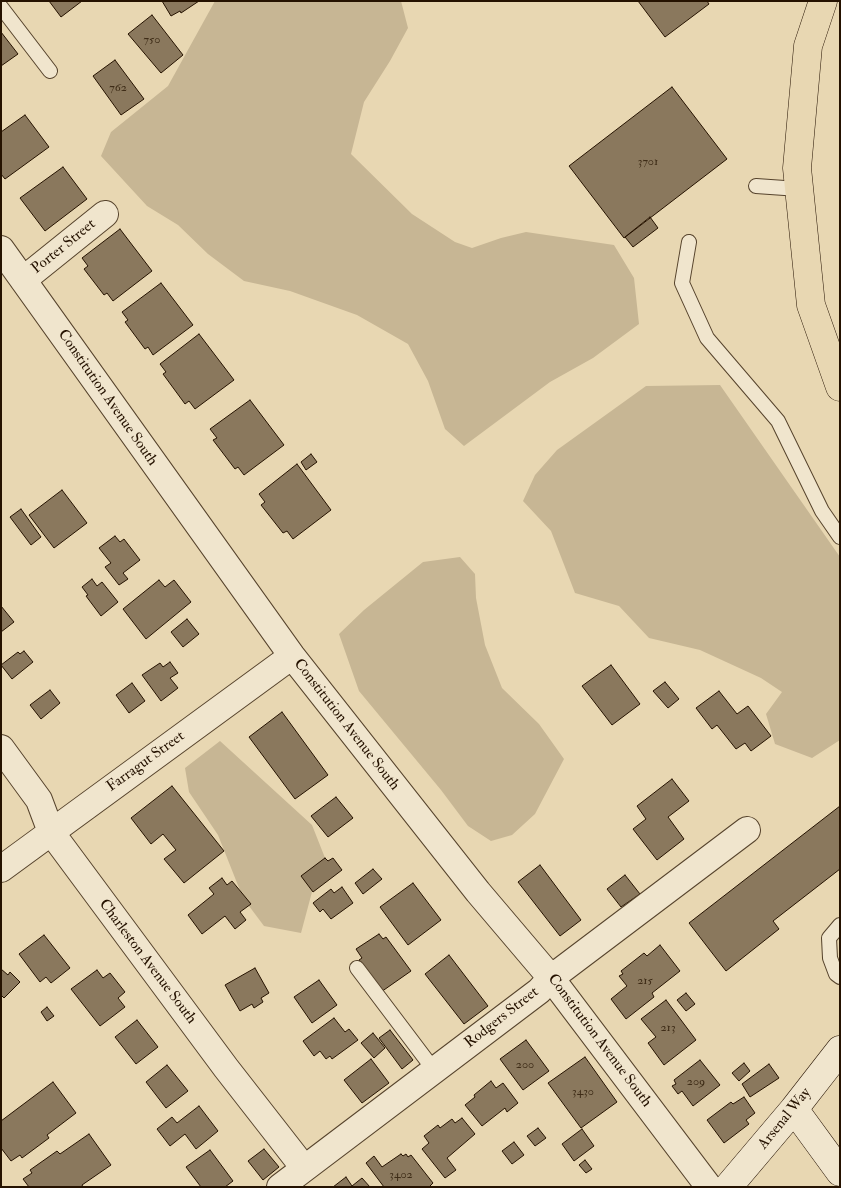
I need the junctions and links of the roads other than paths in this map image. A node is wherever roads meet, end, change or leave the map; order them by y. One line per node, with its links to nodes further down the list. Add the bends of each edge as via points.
1 (823, 1): 5 (main road, via 808,46 797,168)
2 (1, 7): 3 (lane)
3 (50, 71)
4 (756, 186): 5 (lane)
5 (799, 189): 10 (main road, via 811,305)
6 (105, 214): 9 (street, Porter Street)
7 (689, 242): 11 (lane, via 682,283 707,338 778,421 822,511)
8 (1, 249): 9 (street, Constitution Avenue South)
9 (23, 280): 12 (street, Constitution Avenue South)
10 (840, 387)
11 (840, 537)
12 (292, 656): 15 (street, Farragut Street); 20 (street, Constitution Avenue South, via 478,892)
13 (1, 748): 15 (street, Charleston Avenue South, via 39,800)
14 (747, 830): 20 (street, Rodgers Street)
15 (51, 832): 16 (street, Farragut Street); 24 (street, Charleston Avenue South)
16 (1, 869)
17 (840, 926): 19 (lane, via 829,938 830,958)
18 (357, 968): 22 (lane)
19 (840, 977)
20 (551, 978): 22 (street, Rodgers Street, via 539,991); 27 (street, Constitution Avenue South)
21 (840, 1050): 23 (main road, Arsenal Way)
22 (434, 1070): 24 (street, Rodgers Street)
23 (794, 1109): 25 (main road); 28 (main road, Arsenal Way)
24 (304, 1168): 26 (street, Rodgers Street)
25 (840, 1172)
26 (280, 1187)
27 (709, 1187)
28 (728, 1187)

